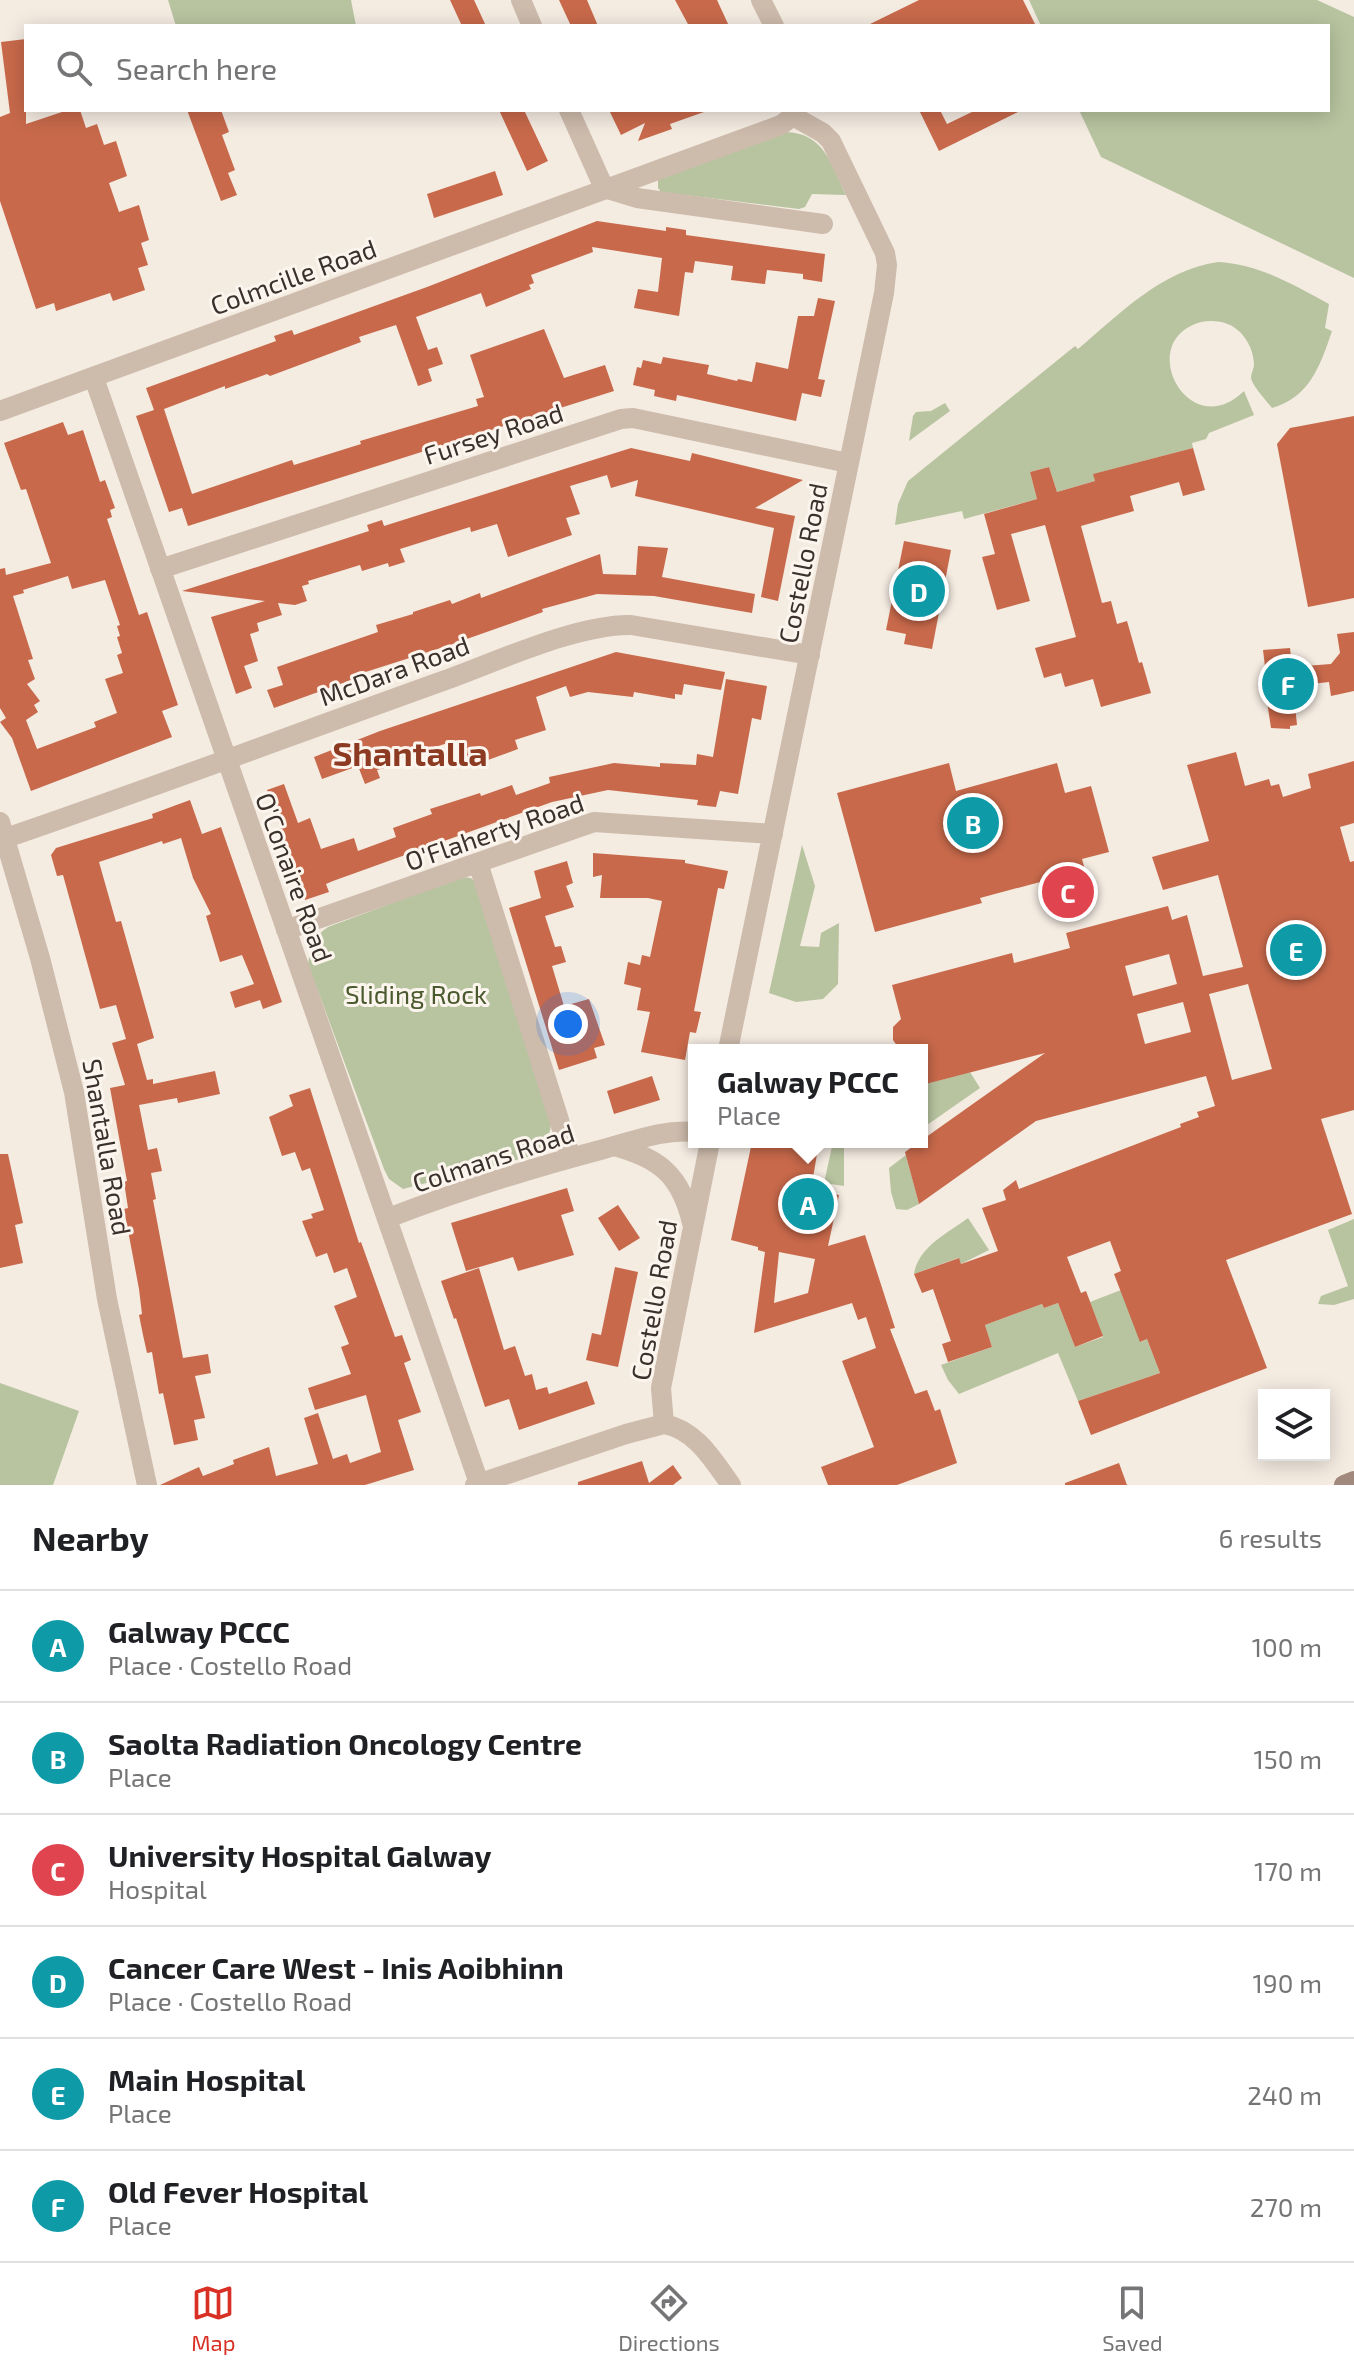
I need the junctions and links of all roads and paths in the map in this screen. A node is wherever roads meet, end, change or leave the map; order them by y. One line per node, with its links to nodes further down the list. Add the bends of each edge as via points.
1 (521, 0): 3 (street)
2 (761, 0): 4 (street)
3 (531, 24)
4 (773, 24)
5 (570, 112): 7 (street)
6 (794, 113): 7 (street, Colmcille Road, via 781,125); 11 (street, Costello Road, via 831,141 887,265)
7 (604, 188): 8 (street, via 637,198); 9 (street, Colmcille Road)
8 (823, 224)
9 (94, 378): 10 (street, Colmcille Road); 12 (street, O'Conaire Road)
10 (0, 411)
11 (848, 463): 12 (street, Fursey Road, via 621,419); 13 (street, Costello Road)
12 (160, 569): 14 (street, O'Conaire Road)
13 (810, 655): 14 (street, McDara Road, via 631,625 605,626); 16 (street, Costello Road)
14 (225, 758): 15 (street, McDara Road); 18 (street, O'Conaire Road)
15 (3, 830): 29 (street, Shantalla Road, via 74,1092 107,1299)
16 (773, 834): 17 (street, O'Flaherty Road, via 594,822); 19 (street, Costello Road)
17 (478, 863): 18 (street, O'Flaherty Road); 23 (street)
18 (286, 930): 24 (street, O'Conaire Road)
19 (729, 1044)
20 (688, 1131): 21 (street, Colmans Road)
21 (614, 1146): 23 (street, Colmans Road); 25 (street, Colmans Road, via 658,1163 677,1181)
22 (709, 1148): 25 (street, Costello Road)
23 (571, 1158): 24 (street, Colmans Road)
24 (388, 1218): 28 (street, O'Conaire Road)
25 (693, 1226): 26 (street, Costello Road, via 661,1388)
26 (664, 1424): 28 (street); 30 (street, via 686,1431)
27 (1354, 1481): 31 (main road)
28 (477, 1484)
29 (147, 1485)
30 (731, 1485)
31 (1344, 1485)

